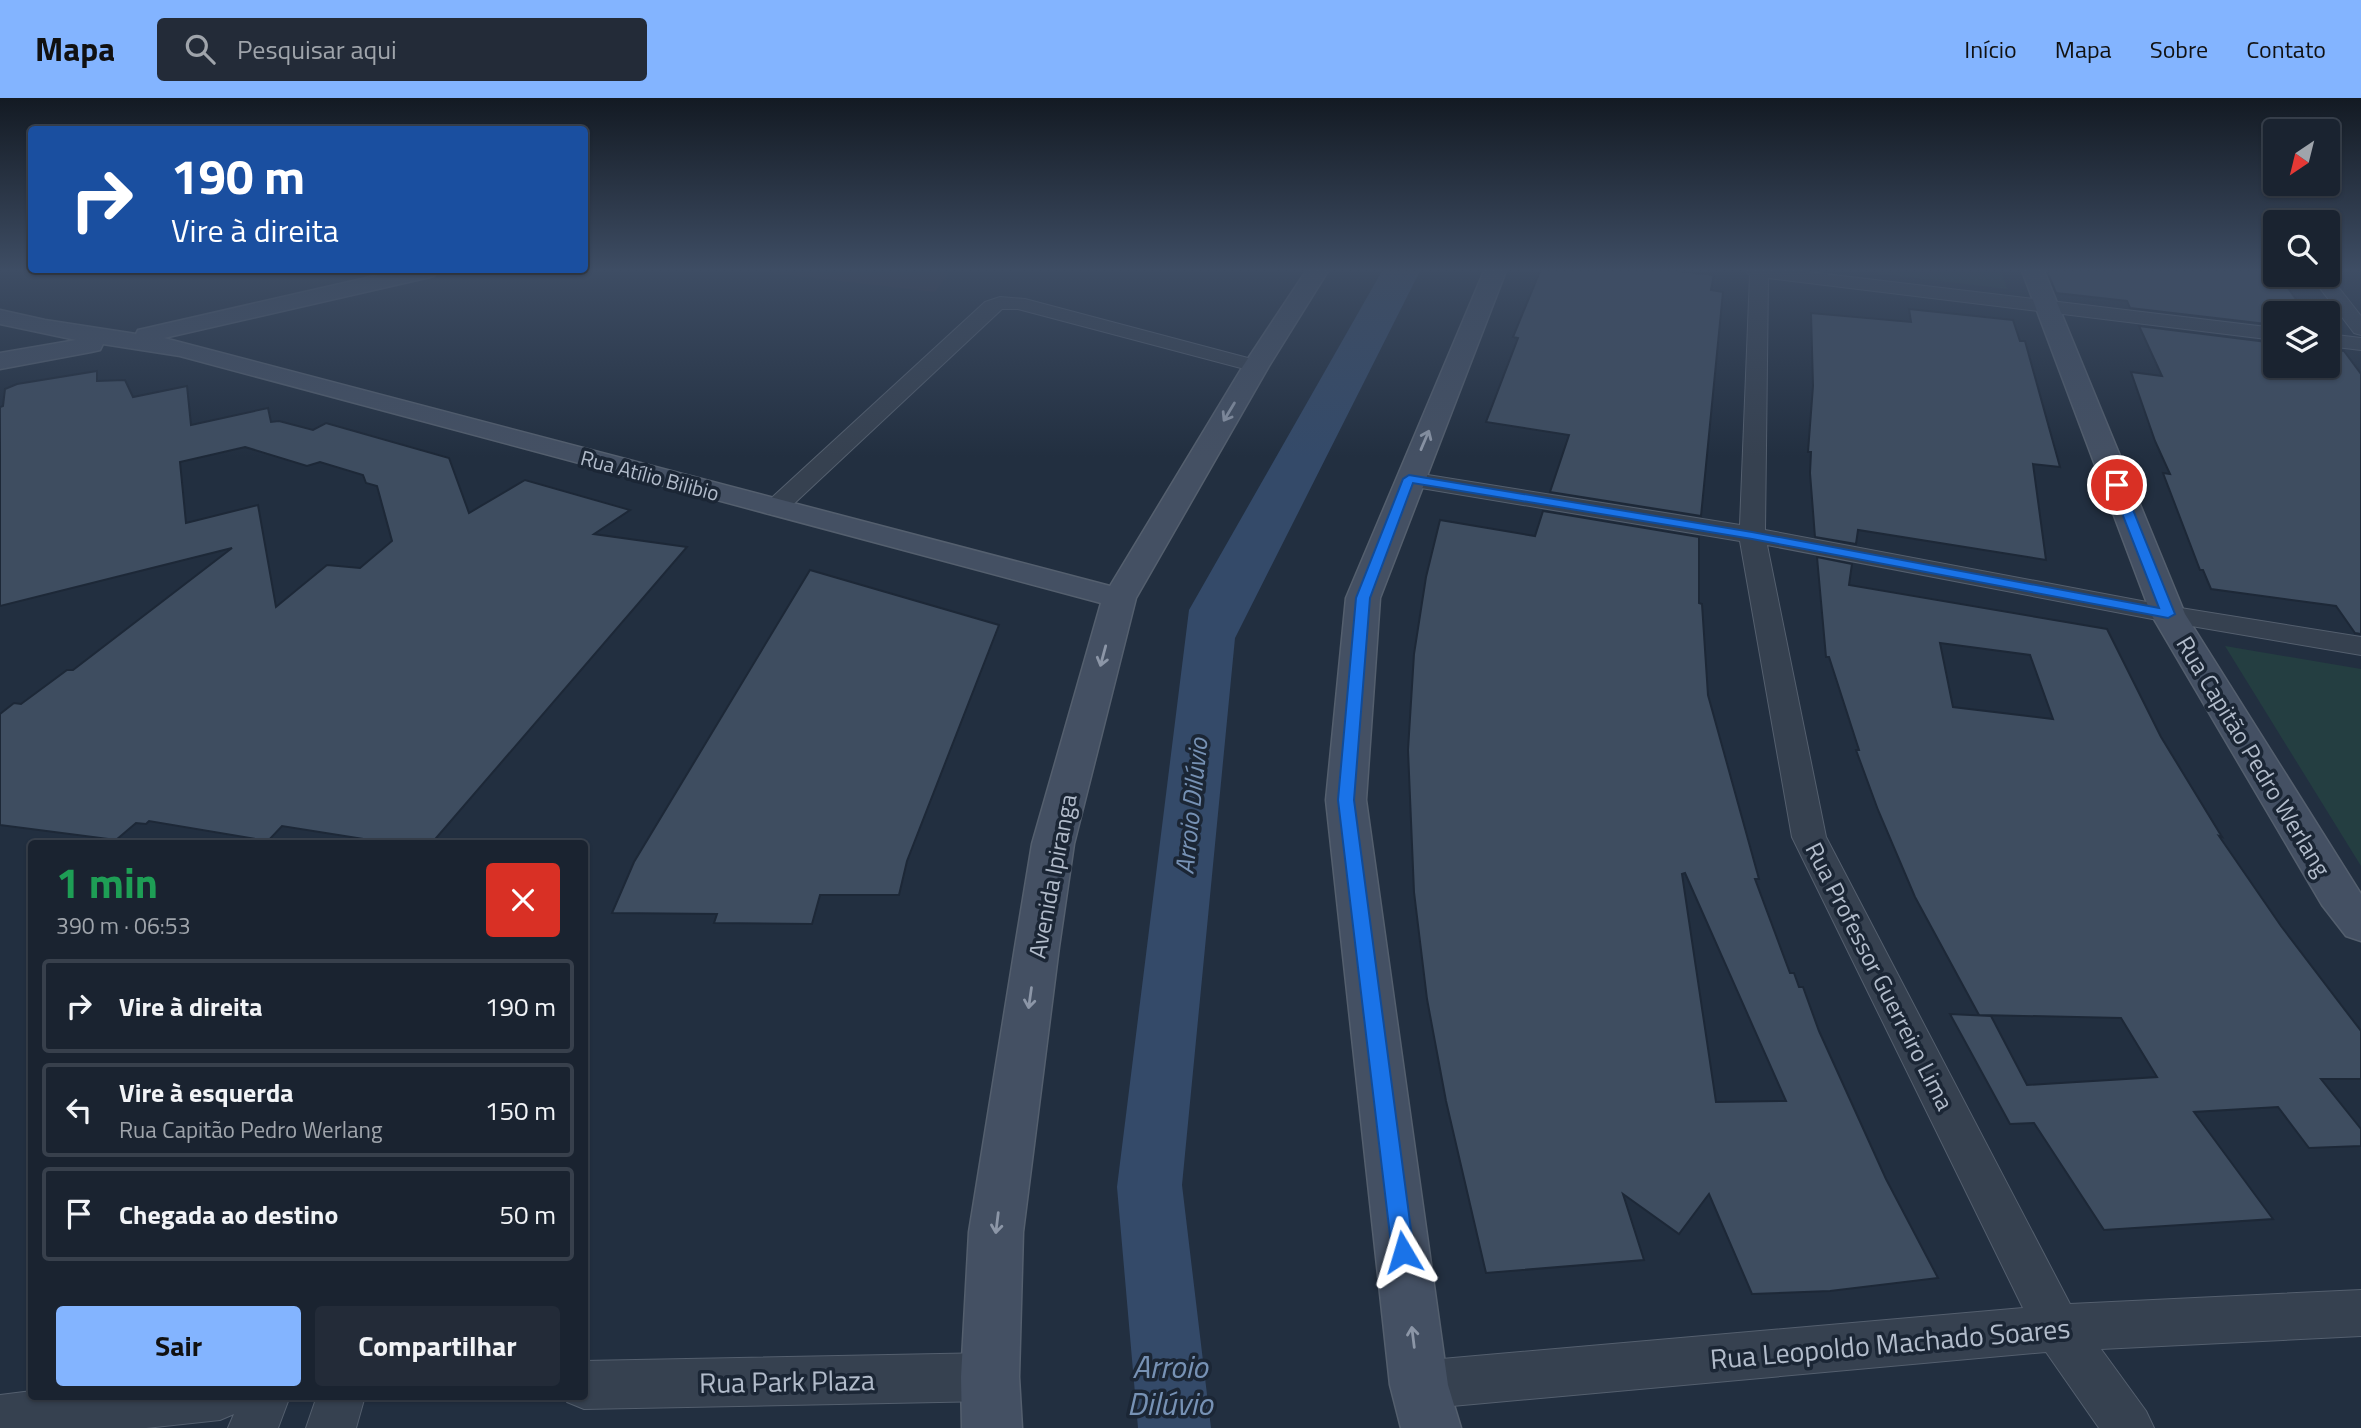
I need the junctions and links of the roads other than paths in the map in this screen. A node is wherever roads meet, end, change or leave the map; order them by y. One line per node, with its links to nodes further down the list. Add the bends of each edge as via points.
1 (44, 333): 12 (main road)
2 (77, 333): 11 (main road, Rua Atílio Bilibio)
3 (145, 333): 11 (main road)
4 (193, 333): 15 (main road)
5 (963, 333): 19 (street)
6 (1132, 333): 17 (street)
7 (1277, 333): 17 (main road, Avenida Ipiranga)
8 (1469, 333): 18 (main road, one-way to 8)
9 (1757, 333): 20 (street, Rua Professor Guerreiro Lima)
10 (2056, 333): 22 (main road, Rua Capitão Pedro Werlang)
11 (128, 338): 15 (main road, Rua Atílio Bilibio); 16 (main road)
12 (0, 341)
13 (2340, 341): 14 (street)
14 (2361, 344)
15 (182, 349): 19 (main road, Rua Atílio Bilibio)
16 (0, 361)
17 (1256, 366): 21 (main road, Avenida Ipiranga, one-way to 21)
18 (1409, 479): 20 (street); 32 (main road, one-way to 18, via 1346,800 1363,598)
19 (775, 508): 21 (main road, Rua Atílio Bilibio)
20 (1752, 536): 22 (street); 26 (street, Rua Professor Guerreiro Lima, via 1809,838)
21 (1119, 598): 31 (main road, Avenida Ipiranga, one-way to 31, via 1053,844 996,1232)
22 (2168, 614): 23 (street); 24 (main road, Rua Capitão Pedro Werlang, via 2337,894)
23 (2361, 646)
24 (2361, 924)
25 (2361, 1313): 26 (street, Rua Leopoldo Machado Soares)
26 (2057, 1328): 32 (street, Rua Leopoldo Machado Soares); 36 (street, Rua Professor Guerreiro Lima)
27 (588, 1385): 31 (street, Rua Park Plaza)
28 (182, 1400): 33 (street)
29 (264, 1400): 34 (street)
30 (340, 1400): 35 (street)
31 (991, 1403)
32 (1425, 1406)
33 (0, 1419)
34 (253, 1428)
35 (331, 1428)
36 (2129, 1428)

